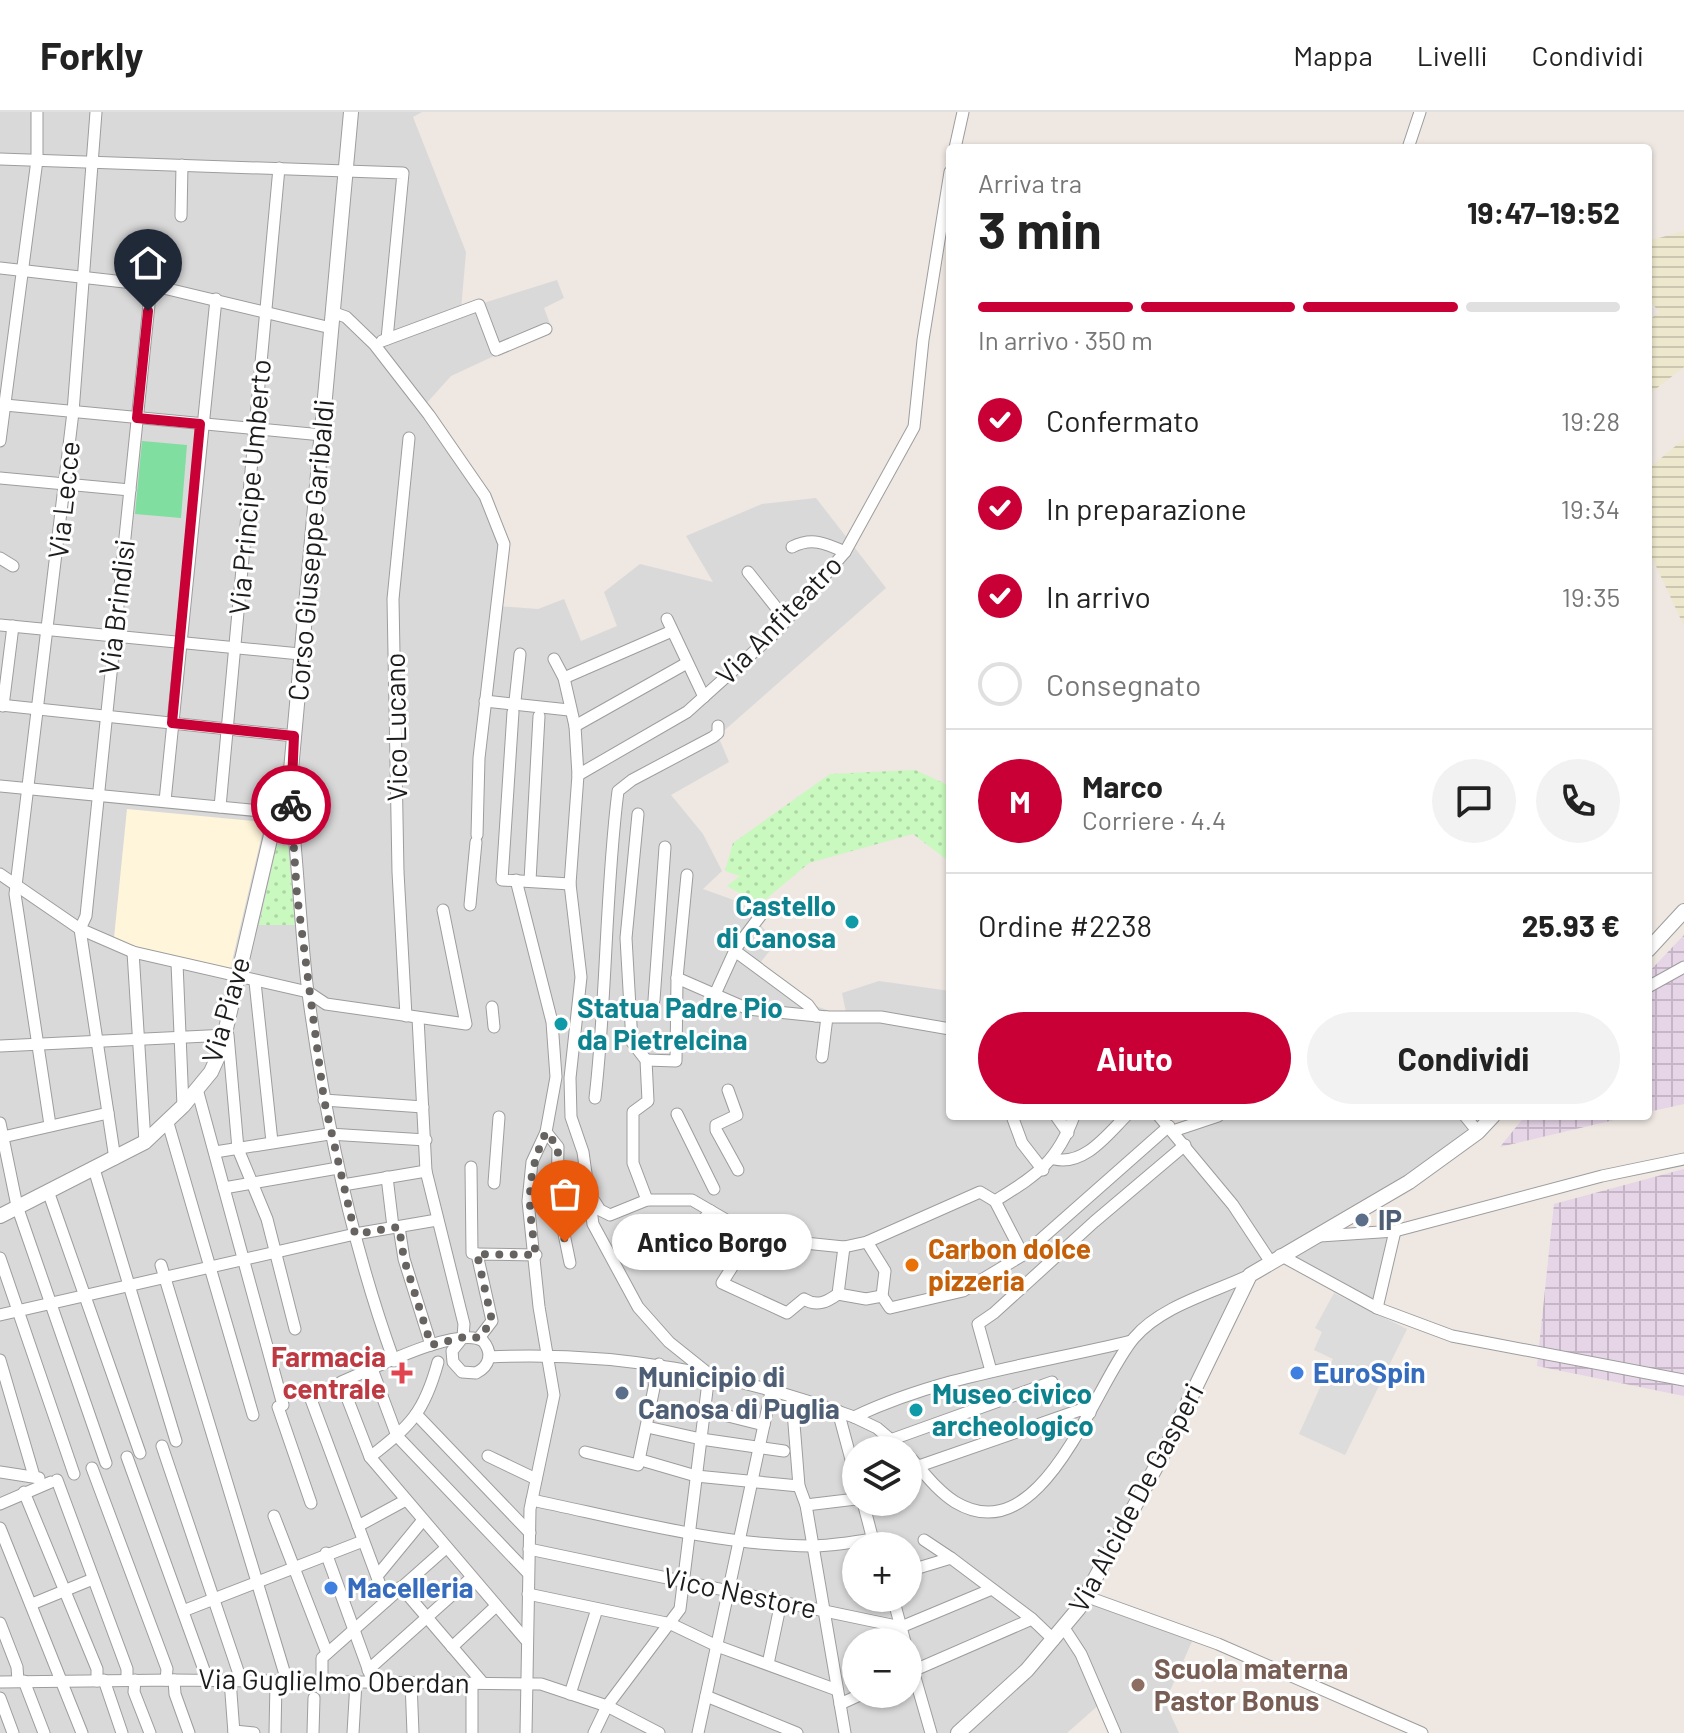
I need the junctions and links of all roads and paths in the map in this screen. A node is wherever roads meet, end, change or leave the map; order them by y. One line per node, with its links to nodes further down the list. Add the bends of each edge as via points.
1 (37, 112): 9 (street)
2 (96, 112): 10 (street, Via Lecce)
3 (351, 112): 13 (street, Corso Giuseppe Garibaldi)
4 (963, 112): 6 (street)
5 (1420, 112): 7 (street)
6 (956, 144)
7 (1409, 144)
8 (0, 159): 9 (street)
9 (37, 160): 10 (street); 17 (street)
10 (94, 162): 11 (street); 18 (street, Via Lecce)
11 (182, 165): 12 (street); 15 (street)
12 (279, 168): 13 (street); 21 (street, Via Principe Umberto)
13 (345, 170): 22 (street, Corso Giuseppe Garibaldi); 25 (street, via 403,173)
14 (946, 197): 39 (street, Via Anfiteatro, via 914,427)
15 (181, 216)
16 (0, 268): 17 (street)
17 (22, 269): 18 (street); 27 (street)
18 (85, 276): 19 (street); 28 (street, Via Lecce)
19 (151, 285): 20 (street); 29 (street, Via Brindisi)
20 (216, 299): 21 (street); 30 (street)
21 (267, 311): 23 (street); 31 (street, Via Principe Umberto)
22 (332, 312): 23 (street, Corso Giuseppe Garibaldi); 26 (street, via 346,317)
23 (331, 328): 32 (street, Corso Giuseppe Garibaldi)
24 (546, 329): 25 (street, via 496,350 479,305)
25 (387, 339): 26 (street)
26 (374, 344): 57 (street, via 485,496 504,544)
27 (5, 405): 28 (street); 34 (street)
28 (73, 412): 29 (street); 36 (street, Via Lecce)
29 (137, 418): 30 (street); 37 (street, Via Brindisi)
30 (200, 424): 31 (street); 49 (street)
31 (257, 429): 32 (street); 50 (street, Via Principe Umberto)
32 (322, 435): 51 (street, Corso Giuseppe Garibaldi)
33 (409, 438): 102 (street, Vico Lucano, via 393,599 398,872)
34 (0, 441)
35 (0, 478): 36 (street)
36 (65, 484): 37 (street); 46 (street, Via Lecce)
37 (130, 490): 48 (street, Via Brindisi)
38 (792, 547): 39 (street, via 806,540)
39 (845, 552): 44 (street, Via Anfiteatro)
40 (0, 558): 41 (street)
41 (13, 566)
42 (748, 572): 44 (street)
43 (667, 619): 47 (street)
44 (786, 620): 56 (street, Via Anfiteatro)
45 (6, 625): 46 (street); 58 (street)
46 (49, 629): 48 (street); 59 (street, Via Lecce)
47 (672, 631): 54 (street); 55 (street)
48 (113, 636): 49 (street); 61 (street, Via Brindisi)
49 (180, 642): 50 (street); 63 (street)
50 (235, 648): 51 (street); 66 (street, Via Principe Umberto)
51 (300, 654): 67 (street, Corso Giuseppe Garibaldi)
52 (520, 654): 80 (street, via 502,880)
53 (554, 659): 55 (street)
54 (687, 663): 56 (street); 64 (street)
55 (564, 678): 60 (street)
56 (704, 697): 68 (street, Via Anfiteatro)
57 (485, 701): 60 (street); 84 (street)
58 (2, 706): 59 (street)
59 (40, 710): 61 (street); 70 (street, Via Lecce)
60 (569, 710): 64 (street)
61 (104, 716): 63 (street); 72 (street, Via Brindisi)
62 (539, 716): 81 (street)
63 (172, 723): 66 (street); 73 (street)
64 (575, 726): 68 (street)
65 (718, 726): 120 (street, via 713,737 618,791)
66 (227, 729): 67 (street); 74 (street, Via Principe Umberto)
67 (294, 736): 71 (street, Corso Giuseppe Garibaldi)
68 (578, 775): 82 (street)
69 (0, 786): 70 (street)
70 (29, 790): 72 (street); 83 (street, Via Lecce)
71 (289, 792): 75 (street, Via Piave); 98 (street, Corso Giuseppe Garibaldi)
72 (95, 798): 73 (street); 88 (street, Via Brindisi, via 86,916)
73 (165, 801): 74 (street)
74 (220, 807): 75 (street)
75 (281, 813): 94 (street, Via Piave)
76 (638, 814): 115 (street, via 626,938 632,1042)
77 (665, 847): 100 (street)
78 (0, 874): 83 (street)
79 (687, 875): 95 (street)
80 (516, 880): 81 (street); 112 (street, via 552,1022)
81 (530, 881): 82 (street)
82 (570, 884): 110 (street, via 581,977)
83 (17, 886): 88 (street); 111 (street, Via Lecce)
84 (470, 905)
85 (443, 910): 102 (street, via 466,1024)
86 (764, 911): 90 (street)
87 (1684, 911): 89 (street)
88 (80, 929): 91 (street); 109 (street, Via Brindisi)
89 (1652, 946)
90 (735, 951): 99 (street); 103 (street)
91 (133, 952): 92 (street); 108 (street)
92 (177, 963): 94 (street); 107 (street)
93 (1684, 967): 97 (street)
94 (236, 978): 96 (street); 106 (street, Via Piave)
95 (677, 978): 99 (street); 115 (street, via 676,1061)
96 (255, 982): 98 (street); 148 (street)
97 (1652, 985)
98 (308, 992): 102 (street, via 326,1004); 121 (street, Corso Giuseppe Garibaldi)
99 (716, 992): 103 (street, via 748,1009)
100 (654, 1000)
101 (492, 1007): 104 (street)
102 (412, 1017): 123 (street, Vico Lucano)
103 (821, 1017): 105 (street, via 881,1017); 114 (street)
104 (494, 1027)
105 (946, 1028)
106 (225, 1032): 107 (street); 118 (street, Via Piave, via 211,1072); 150 (street)
107 (181, 1035): 108 (street); 122 (street)
108 (139, 1038): 109 (street); 147 (street)
109 (96, 1041): 111 (street); 124 (street, Via Brindisi)
110 (572, 1043): 112 (street); 117 (street)
111 (38, 1044): 113 (street); 139 (street, Via Lecce)
112 (553, 1045): 116 (street)
113 (0, 1046)
114 (822, 1057)
115 (646, 1060): 170 (street, via 648,1101 633,1112 633,1163)
116 (556, 1077): 117 (street); 127 (street)
117 (570, 1078): 128 (street)
118 (197, 1089): 122 (street, Via Piave); 151 (street)
119 (728, 1090): 159 (street, via 737,1115 716,1125)
120 (595, 1098)
121 (324, 1100): 123 (street); 144 (street, Corso Giuseppe Garibaldi)
122 (183, 1106): 138 (street, Via Piave)
123 (423, 1107): 146 (street, Vico Lucano)
124 (108, 1113): 139 (street); 153 (street, Via Brindisi)
125 (677, 1114): 167 (street)
126 (499, 1117): 163 (street)
127 (550, 1117): 128 (street); 141 (street)
128 (571, 1117): 169 (street)
129 (1013, 1120): 160 (street, via 1022,1143)
130 (1059, 1120): 143 (street)
131 (1073, 1120): 143 (street)
132 (1122, 1120): 154 (street, via 1080,1157)
133 (1163, 1120): 140 (street)
134 (1202, 1120): 140 (street)
135 (1468, 1120): 142 (street)
136 (1489, 1120): 142 (street)
137 (0, 1123): 145 (street)
138 (168, 1123): 147 (street, Via Piave); 191 (street)
139 (50, 1125): 145 (street)
140 (1171, 1128): 149 (street); 185 (street)
141 (546, 1132): 184 (street, via 532,1162 528,1201); 189 (street, via 558,1147 557,1200)
142 (1478, 1132): 179 (street, via 1409,1182)
143 (1068, 1133): 154 (street)
144 (329, 1134): 146 (street); 148 (street); 157 (street, Corso Giuseppe Garibaldi)
145 (3, 1137): 152 (street)
146 (426, 1140): 161 (street, Vico Lucano)
147 (145, 1142): 153 (street, Via Piave)
148 (272, 1142): 150 (street)
149 (1185, 1145): 187 (street); 216 (street, via 978,1324)
150 (238, 1149): 151 (street); 164 (street)
151 (215, 1152): 166 (street)
152 (3, 1154): 172 (street)
153 (115, 1159): 158 (street, Via Piave)
154 (1054, 1159): 160 (street)
155 (1684, 1159): 177 (street)
156 (471, 1167): 183 (street, via 472,1253)
157 (338, 1168): 164 (street); 165 (street, Corso Giuseppe Garibaldi)
158 (94, 1169): 168 (street, Via Piave); 194 (street)
159 (738, 1170)
160 (1043, 1170): 171 (street)
161 (426, 1171): 162 (street); 175 (street, Vico Lucano)
162 (387, 1177): 165 (street); 176 (street)
163 (494, 1183)
164 (253, 1184): 166 (street); 182 (street)
165 (343, 1185): 178 (street, Corso Giuseppe Garibaldi)
166 (224, 1188): 188 (street)
167 (714, 1189)
168 (48, 1191): 172 (street, Via Piave); 197 (street)
169 (589, 1192): 170 (street, via 600,1210 610,1215); 217 (street, via 593,1224 638,1307 669,1342)
170 (647, 1200): 173 (street, via 692,1200)
171 (995, 1201): 180 (street, via 980,1192); 185 (street)
172 (17, 1206): 174 (street, Via Piave); 198 (street)
173 (711, 1211): 181 (street, via 785,1241); 195 (street, via 693,1231 734,1264 722,1283 787,1313 804,1299 827,1302)
174 (0, 1216)
175 (437, 1220): 176 (street); 203 (street, Vico Lucano)
176 (396, 1227): 178 (street); 206 (street)
177 (1395, 1231): 179 (street); 199 (street)
178 (355, 1234): 182 (street); 211 (street, Corso Giuseppe Garibaldi)
179 (1311, 1237): 187 (street)
180 (867, 1242): 181 (street); 196 (street, via 885,1271)
181 (844, 1247): 195 (street)
182 (275, 1252): 188 (street); 202 (street)
183 (477, 1254): 184 (street); 204 (street, via 492,1321)
184 (536, 1255): 208 (street)
185 (1023, 1255): 196 (street, via 963,1291 890,1308)
186 (0, 1258): 200 (street)
187 (1275, 1258): 192 (street); 199 (street)
188 (244, 1259): 191 (street); 262 (street, via 280,1406)
189 (570, 1263)
190 (161, 1265): 193 (street)
191 (210, 1268): 193 (street); 227 (street)
192 (1250, 1275): 205 (street, via 1151,1321); 293 (street, Via Alcide De Gasperi, via 1163,1454)
193 (165, 1278): 194 (street); 287 (street)
194 (129, 1285): 197 (street); 236 (street)
195 (838, 1294): 196 (street)
196 (882, 1296)
197 (85, 1297): 198 (street); 241 (street)
198 (51, 1304): 200 (street); 246 (street)
199 (1377, 1308): 218 (street, via 1452,1336)
200 (18, 1311): 201 (street); 251 (street)
201 (0, 1315)
202 (295, 1329)
203 (463, 1337): 204 (street); 206 (street); 214 (street, via 452,1351)
204 (479, 1338): 209 (street)
205 (1131, 1341): 216 (street); 225 (street)
206 (431, 1345): 207 (street)
207 (410, 1354): 211 (street); 212 (street)
208 (547, 1355): 209 (street); 213 (street); 254 (street, via 554,1395)
209 (489, 1357): 214 (street, via 476,1373)
210 (0, 1360): 252 (street)
211 (394, 1361): 215 (street)
212 (438, 1362): 214 (street); 226 (street, via 427,1402)
213 (659, 1364): 217 (street); 230 (street)
214 (456, 1367)
215 (372, 1369): 231 (street); 244 (street, via 341,1382)
216 (991, 1371): 228 (street, via 889,1400)
217 (709, 1374): 220 (street); 223 (street)
218 (1684, 1380)
219 (1052, 1382): 234 (street)
220 (771, 1392): 222 (street); 229 (street)
221 (309, 1394): 267 (street)
222 (792, 1399): 224 (street); 257 (street)
223 (704, 1410): 229 (street); 235 (street)
224 (838, 1411): 228 (street); 232 (street)
225 (1090, 1413): 247 (street, via 1080,1410); 249 (street, via 1036,1490 1007,1508 982,1511 958,1504)
226 (416, 1414): 231 (street); 269 (street)
227 (253, 1415)
228 (854, 1417): 233 (street)
229 (764, 1425): 238 (street)
230 (647, 1427): 235 (street); 245 (street)
231 (397, 1436): 244 (street); 282 (street)
232 (845, 1436)
233 (888, 1436)
234 (901, 1436)
235 (701, 1439): 238 (street); 253 (street)
236 (176, 1441)
237 (162, 1446): 294 (street)
238 (759, 1448): 239 (street); 256 (street)
239 (784, 1451)
240 (585, 1452): 245 (street, via 638,1465)
241 (140, 1453)
242 (488, 1456): 254 (street)
243 (127, 1457): 300 (street)
244 (370, 1457): 259 (street)
245 (641, 1460): 253 (street)
246 (106, 1463)
247 (922, 1465)
248 (92, 1468): 320 (street)
249 (922, 1470)
250 (0, 1472): 252 (street)
251 (74, 1474)
252 (34, 1476): 255 (street)
253 (696, 1476): 256 (street); 270 (street)
254 (536, 1479): 260 (street)
255 (54, 1481): 258 (street); 285 (street)
256 (751, 1484): 257 (street); 271 (street)
257 (799, 1486): 264 (street)
258 (24, 1492): 263 (street); 290 (street)
259 (406, 1500): 266 (street); 267 (street)
260 (532, 1500): 269 (street); 270 (street)
261 (842, 1501): 264 (street)
262 (311, 1503)
263 (0, 1504)
264 (806, 1505): 275 (street)
265 (274, 1516): 280 (street)
266 (423, 1520): 276 (street); 283 (street)
267 (358, 1526): 273 (street)
268 (0, 1528): 297 (street)
269 (530, 1533): 277 (street)
270 (689, 1533): 271 (street); 286 (street)
271 (740, 1539): 275 (street); 291 (street)
272 (924, 1540): 279 (street)
273 (363, 1541): 278 (street); 283 (street)
274 (842, 1545): 275 (street)
275 (812, 1546): 301 (street)
276 (446, 1548): 284 (street); 288 (street)
277 (529, 1549): 282 (street); 286 (street, Vico Nestore)
278 (326, 1553): 280 (street); 309 (street)
279 (951, 1558): 281 (street); 289 (street)
280 (292, 1567): 287 (street); 314 (street)
281 (922, 1567)
282 (528, 1573): 292 (street)
283 (377, 1576): 295 (street)
284 (471, 1578): 298 (street); 303 (street)
285 (93, 1579): 290 (street); 319 (street)
286 (684, 1582): 291 (street, Vico Nestore); 306 (street, via 680,1609)
287 (257, 1584): 294 (street); 325 (street)
288 (401, 1587): 295 (street); 303 (street)
289 (992, 1589): 304 (street); 307 (street)
290 (63, 1591): 297 (street); 318 (street)
291 (729, 1592): 296 (street, Vico Nestore); 312 (street)
292 (528, 1594): 299 (street); 310 (street)
293 (1085, 1596): 308 (street, Via Alcide De Gasperi); 362 (street, via 1218,1644)
294 (213, 1599): 300 (street); 322 (street)
295 (386, 1601): 309 (street)
296 (781, 1602): 301 (street, Vico Nestore); 315 (street)
297 (32, 1604): 324 (street)
298 (495, 1607): 310 (street); 313 (street)
299 (597, 1609): 306 (street); 333 (street)
300 (183, 1611): 321 (street)
301 (823, 1611): 307 (street, Vico Nestore); 332 (street)
302 (897, 1612): 307 (street)
303 (426, 1619): 313 (street); 317 (street)
304 (1032, 1619): 311 (street); 316 (street)
305 (0, 1623): 323 (street)
306 (671, 1624): 312 (street); 338 (street)
307 (901, 1627)
308 (1064, 1628): 311 (street, Via Alcide De Gasperi); 361 (street)
309 (354, 1629): 314 (street); 317 (street)
310 (526, 1640): 331 (street)
311 (1054, 1640): 360 (street, Via Alcide De Gasperi)
312 (717, 1646): 315 (street); 334 (street)
313 (452, 1647): 330 (street)
314 (327, 1653): 326 (street, via 322,1658)
315 (768, 1664): 332 (street)
316 (922, 1667)
317 (370, 1676): 328 (street, Via Guglielmo Oberdan); 329 (street, Via Guglielmo Oberdan)
318 (100, 1680): 319 (street, Via Guglielmo Oberdan); 324 (street, Via Guglielmo Oberdan); 344 (street)
319 (131, 1680): 320 (street, Via Guglielmo Oberdan); 345 (street)
320 (170, 1680): 321 (street, Via Guglielmo Oberdan); 346 (street)
321 (204, 1680): 322 (street, Via Guglielmo Oberdan)
322 (236, 1680): 325 (street, Via Guglielmo Oberdan); 340 (street)
323 (21, 1681): 324 (street, Via Guglielmo Oberdan); 327 (street, Via Guglielmo Oberdan); 342 (street)
324 (61, 1681): 343 (street)
325 (282, 1681): 326 (street, Via Guglielmo Oberdan); 348 (street)
326 (322, 1681): 328 (street, Via Guglielmo Oberdan)
327 (0, 1682)
328 (356, 1682): 350 (street)
329 (411, 1682): 330 (street, Via Guglielmo Oberdan); 351 (street)
330 (478, 1683): 331 (street, Via Guglielmo Oberdan); 352 (street)
331 (525, 1683): 333 (street, Via Guglielmo Oberdan); 353 (street)
332 (837, 1690): 337 (street)
333 (570, 1694): 338 (street, Via Guglielmo Oberdan)
334 (706, 1696): 356 (street); 357 (street)
335 (0, 1698): 341 (street)
336 (314, 1698): 349 (street)
337 (840, 1704): 358 (street)
338 (607, 1706): 354 (street); 355 (street, Via Guglielmo Oberdan)
339 (922, 1706): 359 (street)
340 (234, 1732): 347 (street)
341 (13, 1733)
342 (44, 1733)
343 (82, 1733)
344 (122, 1733)
345 (150, 1733)
346 (189, 1733)
347 (254, 1733)
348 (275, 1733)
349 (313, 1733)
350 (353, 1733)
351 (413, 1733)
352 (472, 1733)
353 (526, 1733)
354 (594, 1733)
355 (659, 1733)
356 (698, 1733)
357 (797, 1733)
358 (845, 1733)
359 (931, 1733)
360 (958, 1733)
361 (1115, 1733)
362 (1422, 1733)

